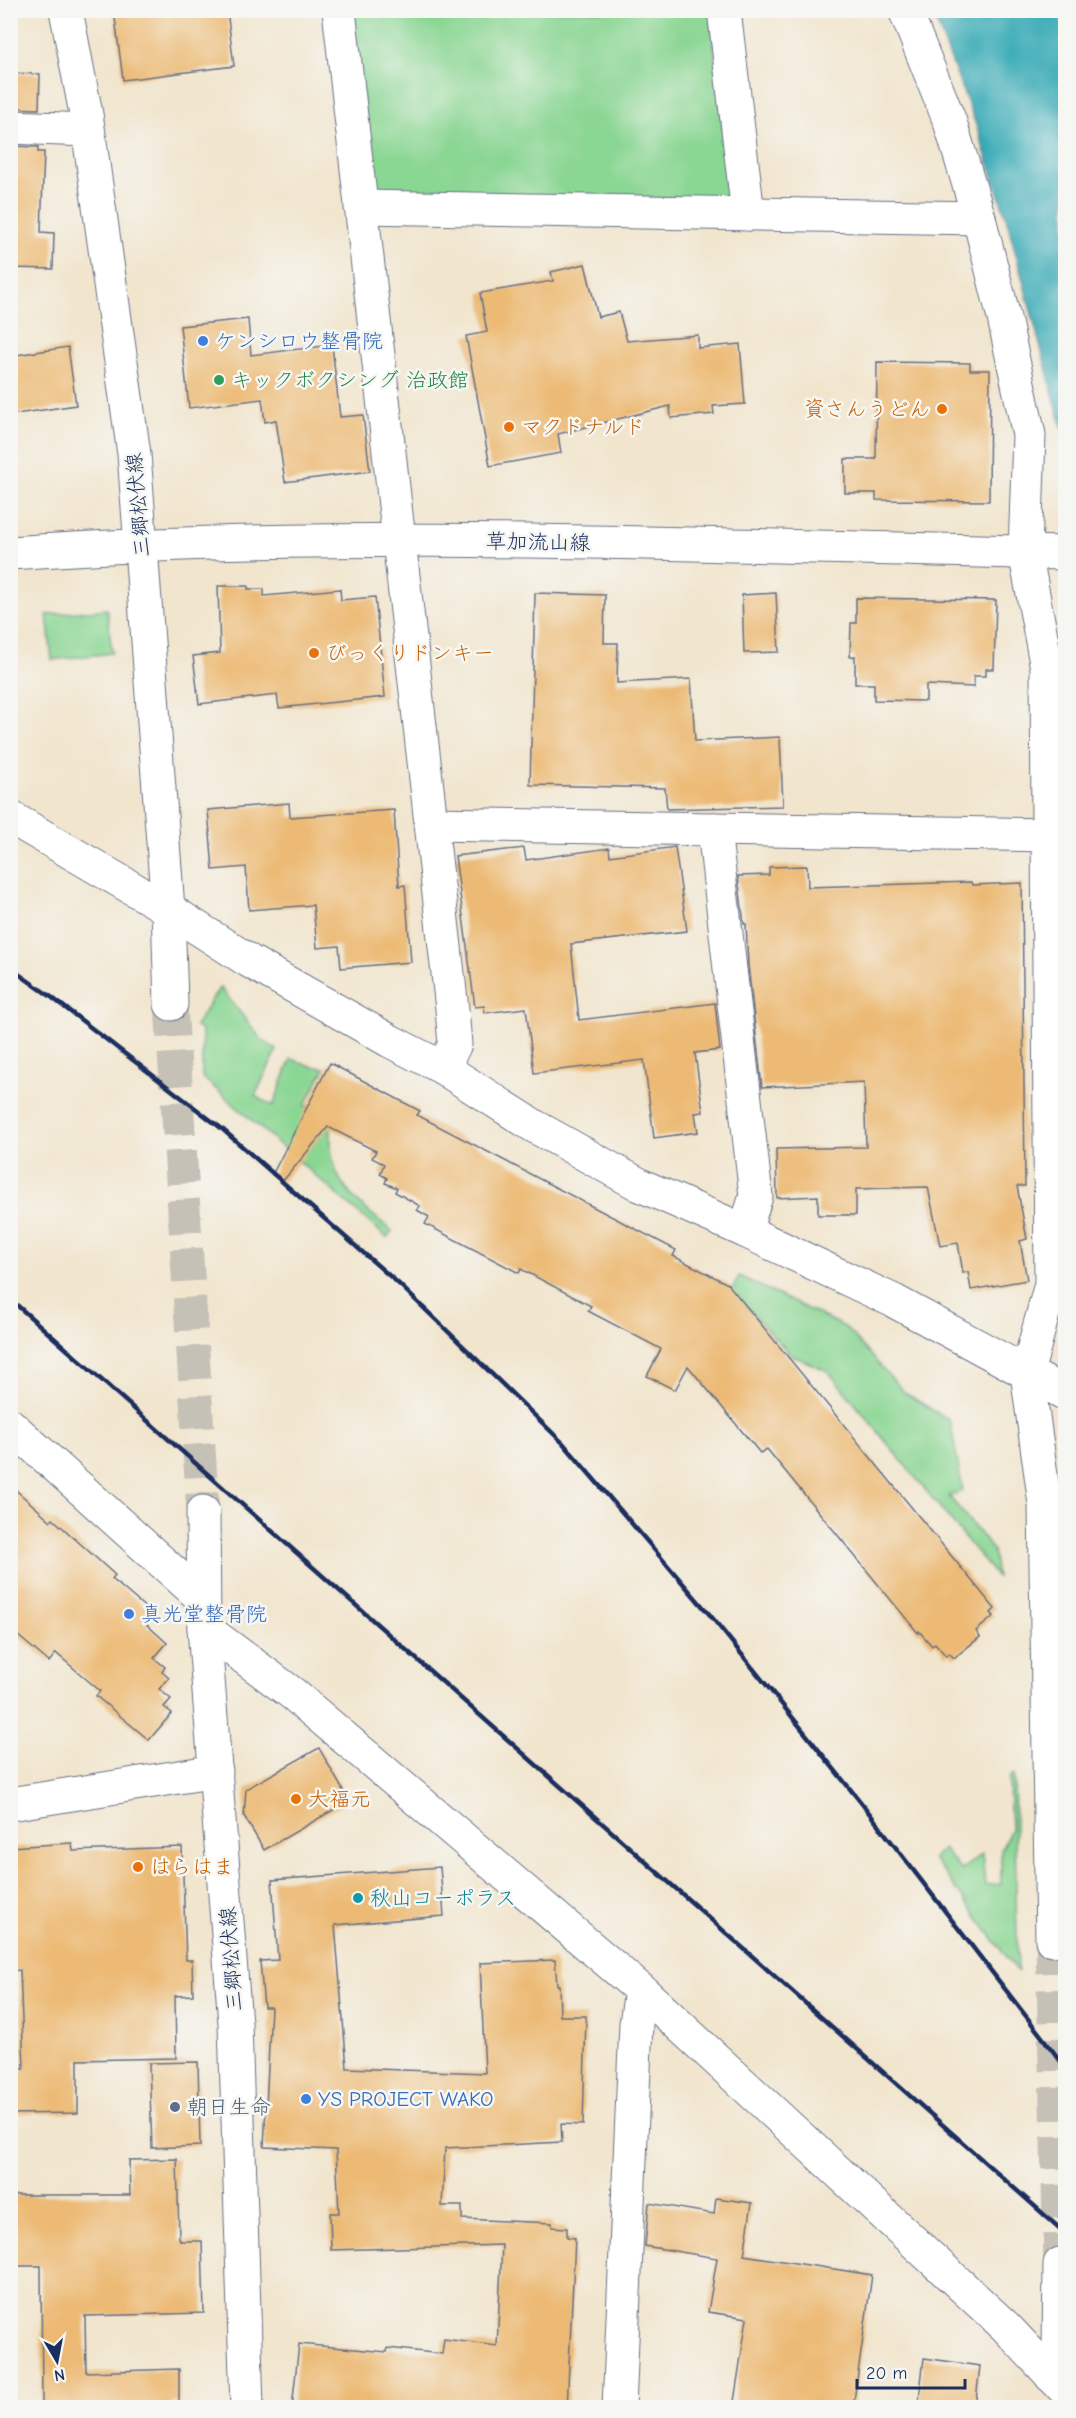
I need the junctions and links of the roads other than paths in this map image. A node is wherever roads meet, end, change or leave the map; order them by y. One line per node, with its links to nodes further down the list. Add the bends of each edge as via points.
1 (66, 10): 6 (street, 三郷松伏線)
2 (339, 10): 7 (street)
3 (724, 10): 8 (street)
4 (905, 10): 9 (street, via 950,122)
5 (10, 127): 6 (street)
6 (88, 130): 11 (street, 三郷松伏線, via 134,454)
7 (361, 207): 8 (street); 10 (street)
8 (748, 214): 9 (street)
9 (979, 218): 12 (street, via 1029,435)
10 (398, 540): 11 (street, 草加流山線); 12 (street, 草加流山線); 15 (street)
11 (141, 544): 13 (street, 草加流山線); 18 (street, 三郷松伏線)
12 (1047, 552): 17 (street)
13 (10, 553)
14 (10, 817): 18 (street)
15 (432, 824): 16 (street); 20 (street, via 455,1044)
16 (714, 829): 17 (street); 21 (street, via 756,1196)
17 (1047, 835): 22 (street, via 1051,1284)
18 (168, 909): 19 (street, 三郷松伏線); 20 (street, via 249,961)
19 (171, 1004)
20 (443, 1068): 21 (street, via 534,1126 640,1185)
21 (745, 1231): 22 (street, via 894,1301)
22 (1027, 1373): 23 (street); 29 (street, via 1045,1504)
23 (1061, 1392)
24 (10, 1425): 26 (street)
25 (203, 1512): 26 (street, 三郷松伏線)
26 (203, 1613): 27 (street, 三郷松伏線); 30 (street)
27 (216, 1771): 28 (street); 33 (street, 三郷松伏線, via 236,2023)
28 (10, 1804)
29 (1052, 1940)
30 (641, 1990): 32 (street, via 1006,2327); 34 (street, via 636,2024)
31 (1060, 2264): 32 (street)
32 (1061, 2389): 35 (street)
33 (248, 2408)
34 (619, 2408)
35 (1064, 2408)

